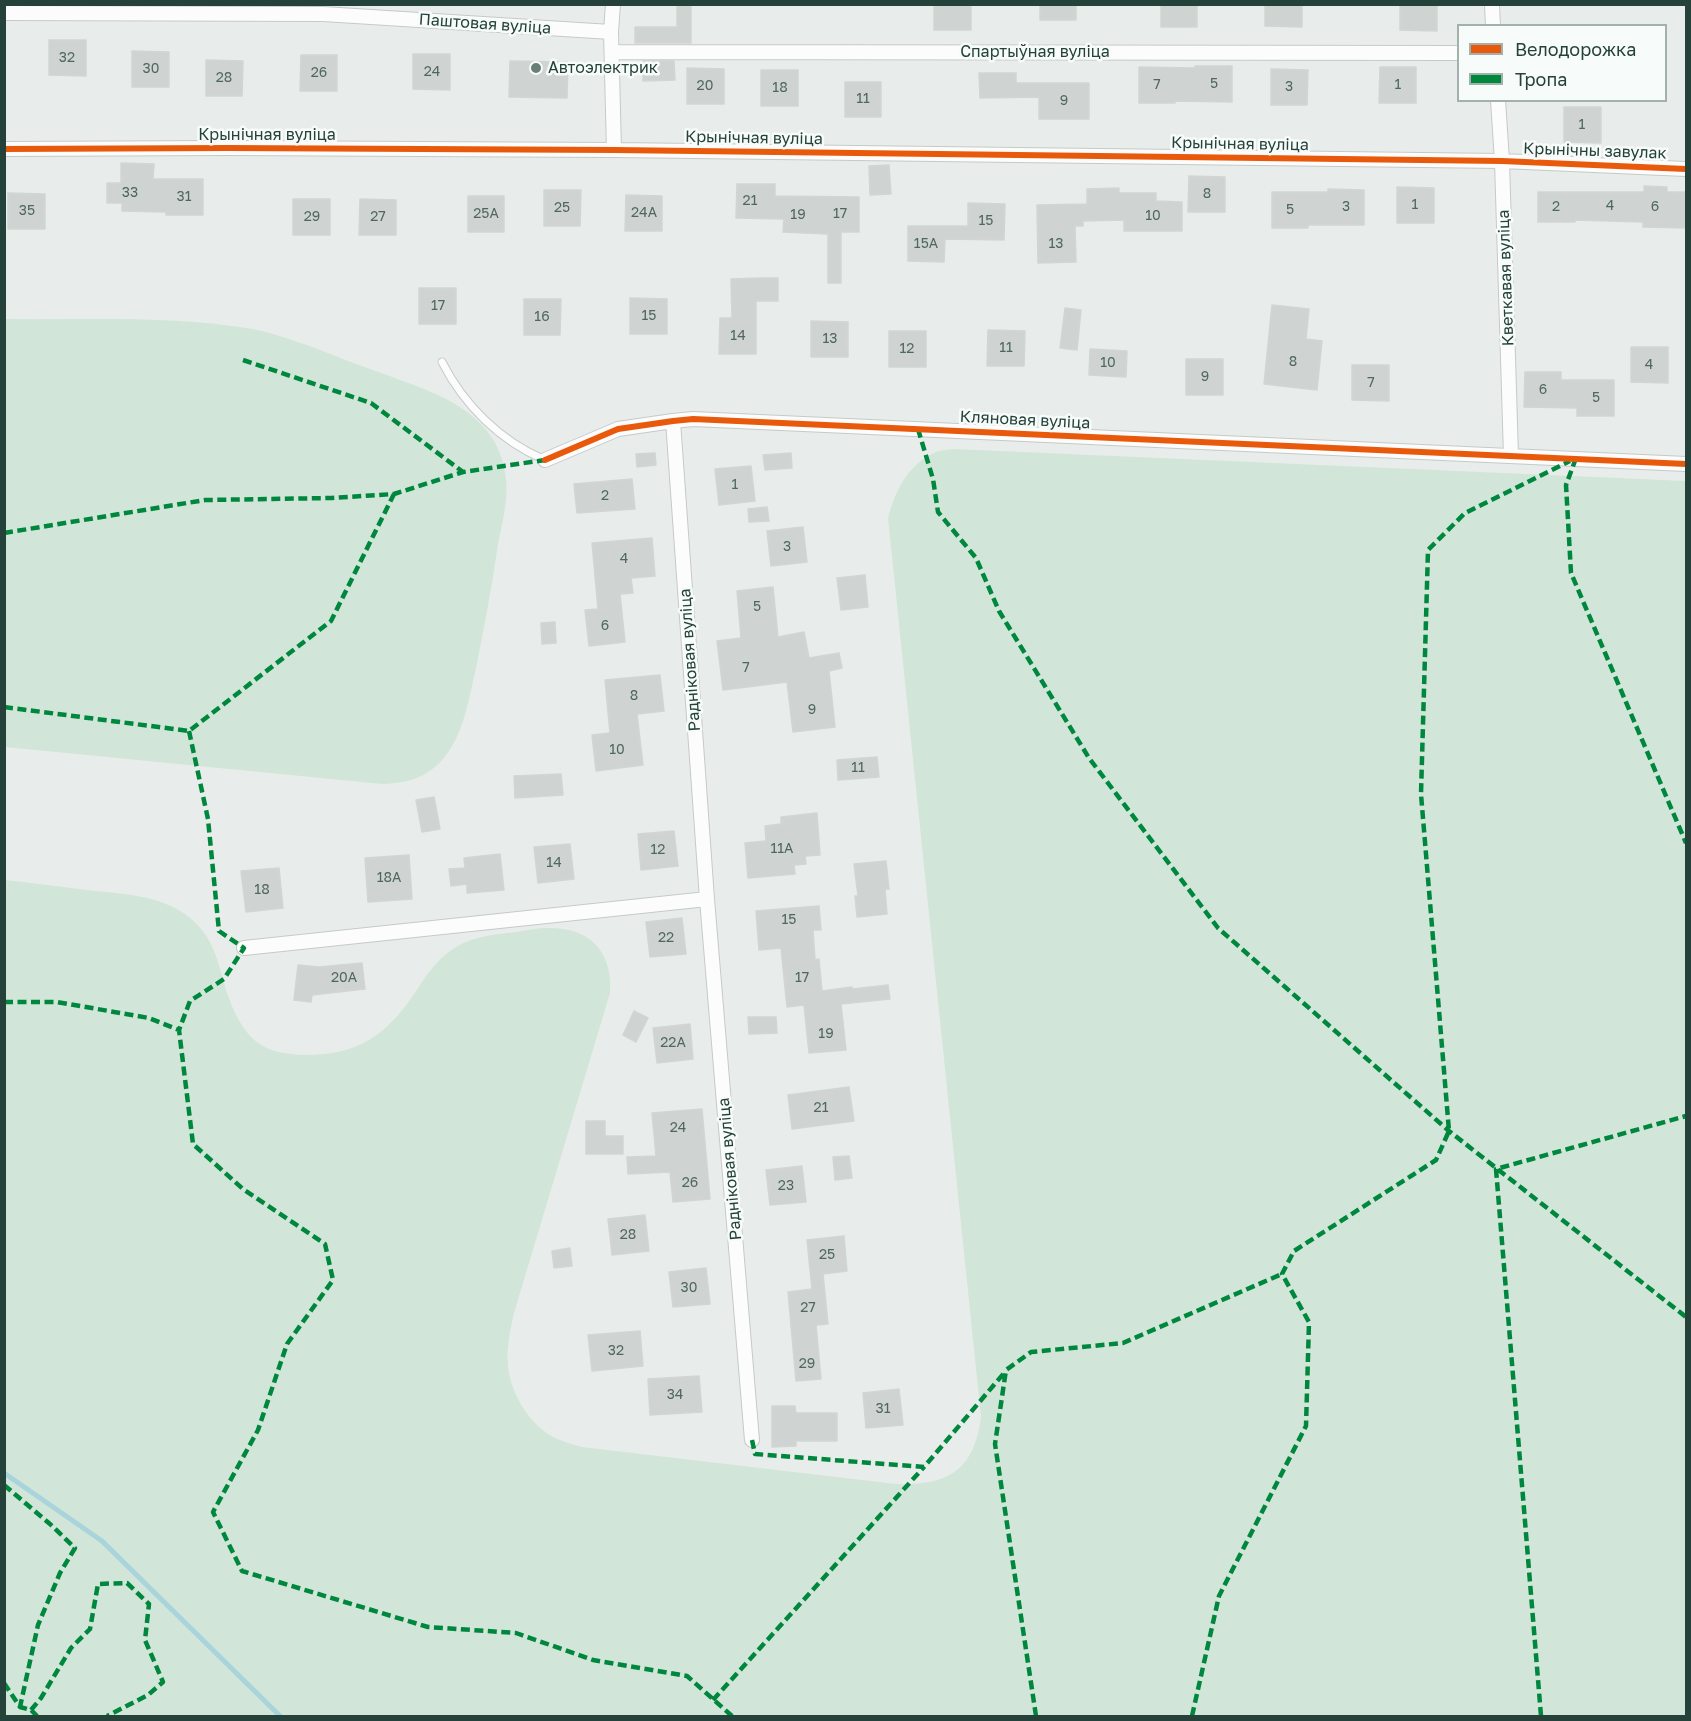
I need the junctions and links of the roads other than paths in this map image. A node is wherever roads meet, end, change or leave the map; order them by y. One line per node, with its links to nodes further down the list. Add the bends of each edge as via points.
1 (613, 4): 6 (street)
2 (1492, 4): 5 (street)
3 (323, 9): 4 (street, Паштовая вуліца); 6 (street, Паштовая вуліца)
4 (4, 14)
5 (1493, 24)
6 (611, 32): 7 (street)
7 (612, 52): 8 (street, Спартыўная вуліца); 11 (street)
8 (1457, 54)
9 (1498, 102): 12 (street, Кветкавая вуліца)
10 (4, 149): 11 (street, Крынічная вуліца)
11 (614, 150): 12 (street, Крынічная вуліца)
12 (1502, 161): 13 (street, Крынічны завулак); 16 (street, Кветкавая вуліца)
13 (1686, 169)
14 (442, 362): 17 (lane, via 453,382 497,431)
15 (673, 421): 16 (street, Кляновая вуліца); 17 (street, Кляновая вуліца, via 618,429); 19 (street, Радніковая вуліца)
16 (1511, 456): 18 (street, Кляновая вуліца)
17 (545, 460)
18 (1686, 464)
19 (707, 899): 20 (street); 21 (street, Радніковая вуліца)
20 (244, 948)
21 (752, 1440)

